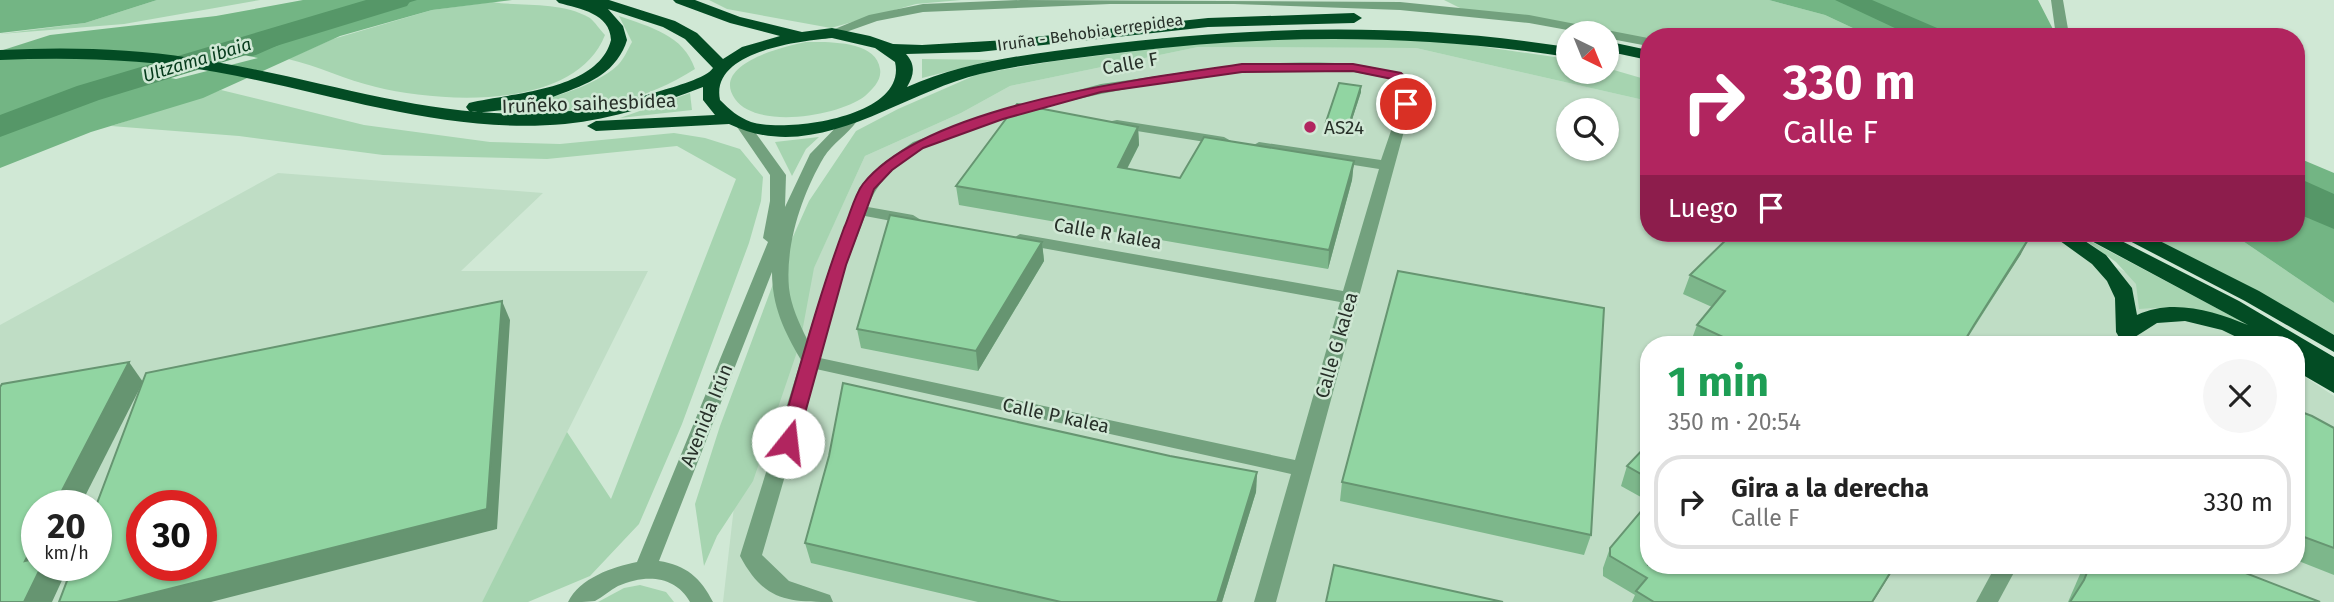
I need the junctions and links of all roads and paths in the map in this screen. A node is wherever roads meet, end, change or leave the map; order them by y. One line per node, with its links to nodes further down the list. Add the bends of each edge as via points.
1 (564, 0): 4 (highway)
2 (681, 0): 9 (highway)
3 (2057, 0): 7 (street)
4 (595, 3): 21 (highway, via 669,24 691,36); 22 (highway, via 618,27 621,39 615,53 574,83 537,97 463,108 326,82)
5 (893, 13): 6 (street, via 948,6 1110,0 1253,1 1466,11); 8 (street); 12 (street, via 871,25)
6 (1556, 24)
7 (2062, 28)
8 (832, 33): 9 (highway); 12 (highway)
9 (799, 36): 21 (highway, Iruñeko saihesbidea, via 755,48)
10 (1556, 37): 14 (highway, Iruña - Behobia errepidea, via 1389,19 1255,18 981,49)
11 (1619, 37): 13 (street)
12 (869, 38): 14 (highway)
13 (1640, 41)
14 (893, 49): 25 (highway, via 905,66 905,77 900,89)
15 (1619, 49): 17 (highway)
16 (1556, 50): 25 (highway, Iruña - Behobia errepidea, via 1374,32 1203,37 975,71 934,82)
17 (1640, 53)
18 (0, 55): 22 (highway, Iruñeko saihesbidea, via 119,54)
19 (1619, 62): 20 (highway)
20 (1640, 66)
21 (719, 73): 24 (highway, Iruñeko saihesbidea, via 616,111 545,120 474,117); 30 (highway, via 710,90 712,101)
22 (273, 79): 24 (highway, Iruñeko saihesbidea)
23 (1412, 89): 26 (street, Calle F, via 1396,76 1353,68 1242,68 1101,89); 31 (street, Calle G kalea)
24 (370, 102): 30 (highway, Iruñeko saihesbidea, via 434,121 508,129)
25 (877, 109): 28 (highway, Iruña - Behobia errepidea)
26 (1020, 109): 27 (street); 33 (street, Calle F, via 918,145 867,188)
27 (1058, 115)
28 (850, 121): 30 (highway, Iruñeko saihesbidea, via 780,131); 32 (street, Avenida Irún, via 818,154)
29 (1097, 121): 31 (street)
30 (736, 122): 39 (street, Avenida Irún, via 778,175)
31 (1388, 166): 40 (street, Calle G kalea)
32 (792, 208): 39 (street, Avenida Irún); 47 (street, Avenida Irún, via 778,273 781,298)
33 (858, 210): 34 (street); 47 (street, Calle F)
34 (926, 222)
35 (1008, 237): 40 (street, Calle R kalea)
36 (2076, 242): 41 (highway, via 2109,270 2125,296)
37 (2108, 242): 44 (highway)
38 (2147, 242): 45 (highway)
39 (768, 261): 52 (street, Avenida Irún)
40 (1350, 298): 51 (street, Calle G kalea)
41 (2125, 336)
42 (2127, 336): 43 (highway, via 2152,316 2180,314 2214,320)
43 (2254, 336)
44 (2282, 336)
45 (2334, 345)
46 (2305, 350): 49 (highway)
47 (811, 362): 51 (street, Calle P kalea); 56 (street, Calle F, via 751,556 767,579 788,592)
48 (2305, 367): 50 (highway)
49 (2334, 367)
50 (2334, 386)
51 (1300, 469): 57 (street, Calle G kalea)
52 (645, 569): 54 (street, via 603,583); 55 (street, via 682,576 695,586)
53 (2002, 574): 58 (street)
54 (579, 602)
55 (702, 602)
56 (822, 602)
57 (1265, 602)
58 (1987, 602)

